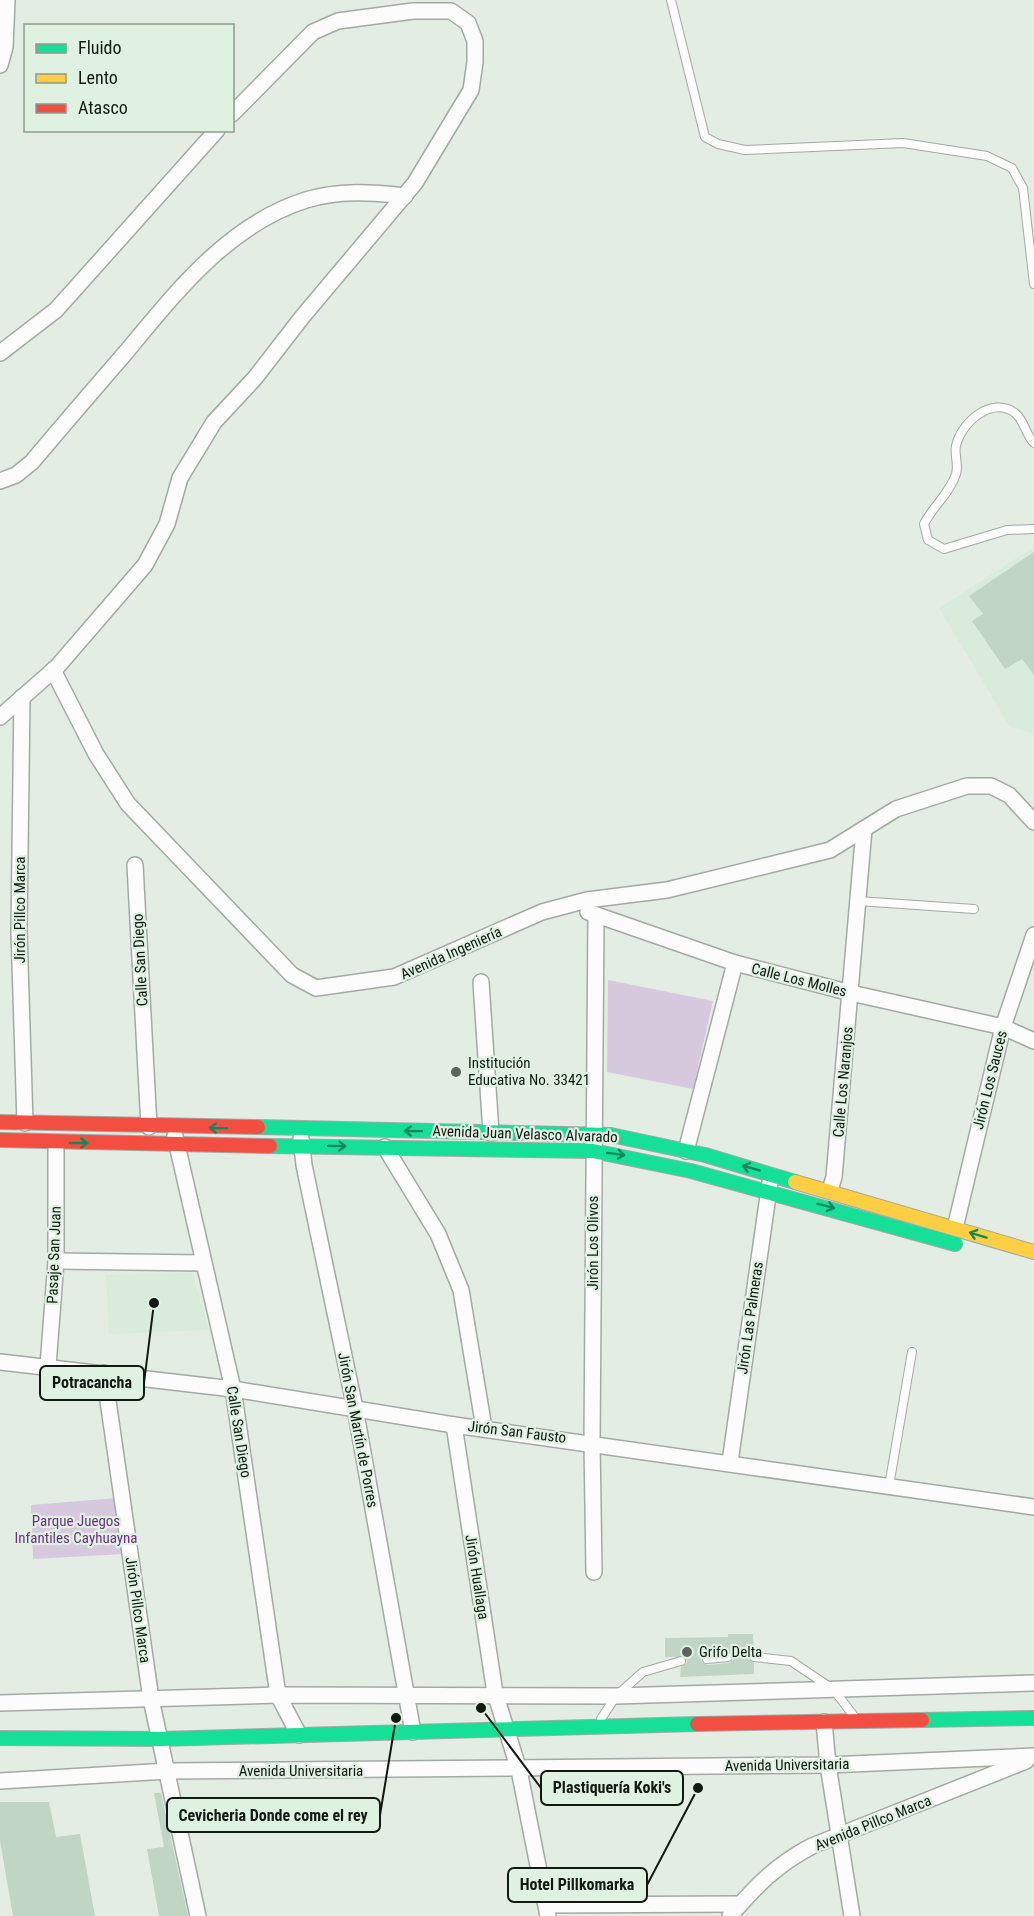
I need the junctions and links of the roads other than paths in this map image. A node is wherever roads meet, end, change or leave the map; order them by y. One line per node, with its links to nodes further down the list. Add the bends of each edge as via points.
1 (7, 0): 3 (street, via 5,47)
2 (671, 0): 7 (lane, via 705,137 745,150 903,143 987,156 1011,168 1023,189)
3 (0, 65)
4 (234, 112): 6 (street, via 313,32 338,21 413,11 451,11 468,23 475,41 471,90)
5 (215, 132): 8 (street, via 56,310)
6 (405, 196): 10 (street, via 344,192 305,201 228,242 178,290 32,462 16,475); 12 (street, via 214,422 180,478 167,524 145,564)
7 (1034, 284)
8 (0, 353)
9 (1034, 444): 11 (lane, via 1014,412 1000,406 982,411 956,445 957,472 924,524 928,540 944,549 1007,530)
10 (0, 481)
11 (1034, 529)
12 (53, 670): 13 (street); 19 (street, Avenida Ingeniería, via 96,754 128,804 292,975 316,988 394,978 542,912)
13 (22, 697): 14 (street); 29 (street, Jirón Pillco Marca, via 19,931)
14 (2, 708)
15 (1034, 822): 16 (street, Avenida Ingeniería, via 1009,795 991,786 967,786 896,809)
16 (864, 829): 18 (street, Calle Los Naranjos); 19 (street, Avenida Ingeniería, via 830,850 667,890)
17 (135, 865): 30 (street, Calle San Diego)
18 (858, 900): 20 (lane); 25 (street, Calle Los Naranjos)
19 (568, 906): 21 (street, Calle Los Molles)
20 (974, 909)
21 (596, 915): 23 (street, Calle Los Molles); 34 (street, Jirón Los Olivos)
22 (1034, 935): 26 (street, Jirón Los Sauces)
23 (735, 963): 25 (street, Calle Los Molles); 40 (street)
24 (481, 982): 33 (street)
25 (851, 993): 26 (street, Calle Los Molles); 43 (street, Calle Los Naranjos)
26 (1003, 1027): 27 (street, Calle Los Molles); 45 (street, Jirón Los Sauces)
27 (1034, 1041)
28 (0, 1122): 29 (main road, Avenida Juan Velasco Alvarado)
29 (25, 1123): 30 (main road, Avenida Juan Velasco Alvarado)
30 (149, 1127): 31 (main road, Avenida Juan Velasco Alvarado)
31 (175, 1127): 32 (main road, Avenida Juan Velasco Alvarado, one-way to 31); 37 (street, Calle San Diego)
32 (300, 1129): 33 (main road, Avenida Juan Velasco Alvarado, one-way to 32); 38 (street, Jirón San Martín de Porres)
33 (491, 1133): 34 (main road, Avenida Juan Velasco Alvarado)
34 (594, 1134): 40 (main road, Avenida Juan Velasco Alvarado, via 633,1138); 41 (street, Jirón Los Olivos)
35 (0, 1140): 36 (main road, Avenida Juan Velasco Alvarado)
36 (56, 1143): 37 (main road, Avenida Juan Velasco Alvarado, one-way to 37); 48 (street, Pasaje San Juan)
37 (176, 1144): 38 (main road, Avenida Juan Velasco Alvarado); 49 (street, Calle San Diego)
38 (301, 1146): 39 (main road, Avenida Juan Velasco Alvarado, one-way to 39); 55 (street, Jirón San Martín de Porres)
39 (385, 1147): 41 (main road, Avenida Juan Velasco Alvarado); 57 (street, via 438,1234 461,1290)
40 (686, 1151): 42 (main road, Avenida Juan Velasco Alvarado, one-way to 40)
41 (593, 1152): 44 (main road, Avenida Juan Velasco Alvarado, one-way to 44, via 636,1156); 58 (street, Jirón Los Olivos)
42 (772, 1174): 43 (main road, Avenida Juan Velasco Alvarado); 44 (street, Jirón Las Palmeras)
43 (830, 1190): 45 (main road, Avenida Juan Velasco Alvarado)
44 (768, 1191): 46 (main road, Avenida Juan Velasco Alvarado, one-way to 46); 59 (street, Jirón Las Palmeras)
45 (955, 1227): 47 (main road, Avenida Juan Velasco Alvarado, one-way to 45)
46 (972, 1249)
47 (1034, 1252)
48 (56, 1261): 49 (street); 52 (street, Pasaje San Juan)
49 (203, 1263): 54 (street, Calle San Diego)
50 (912, 1352): 60 (lane)
51 (0, 1362): 52 (street, Jirón San Fausto)
52 (48, 1366): 53 (street, Jirón San Fausto)
53 (104, 1373): 54 (street, Jirón San Fausto); 73 (street, Jirón Pillco Marca)
54 (233, 1389): 55 (street, Jirón San Fausto); 71 (street, Calle San Diego)
55 (355, 1408): 56 (street, Jirón San Fausto); 70 (street, Jirón San Martín de Porres)
56 (454, 1425): 57 (street, Jirón San Fausto); 69 (street, Jirón Huallaga)
57 (484, 1428): 58 (street, Jirón San Fausto)
58 (592, 1442): 59 (street, Jirón San Fausto); 62 (street, Jirón Los Olivos)
59 (730, 1462): 60 (street, Jirón San Fausto)
60 (889, 1486): 61 (street, Jirón San Fausto)
61 (1034, 1507)
62 (594, 1572)
63 (728, 1657): 65 (lane)
64 (754, 1657): 68 (lane, via 791,1661)
65 (708, 1659)
66 (681, 1661): 72 (lane, via 643,1672)
67 (1034, 1683): 68 (street)
68 (834, 1690): 72 (street); 76 (lane)
69 (495, 1693): 70 (street); 72 (street); 78 (street, Jirón Huallaga)
70 (406, 1694): 71 (street); 80 (street, Jirón San Martín de Porres)
71 (278, 1695): 73 (street); 81 (street, Calle San Diego)
72 (616, 1696): 79 (lane)
73 (151, 1699): 74 (street); 83 (street, Jirón Pillco Marca)
74 (0, 1703)
75 (1034, 1718): 76 (main road)
76 (858, 1721): 77 (main road)
77 (824, 1722): 79 (main road); 85 (street)
78 (505, 1728): 79 (main road); 80 (main road); 86 (street, Jirón Huallaga)
79 (596, 1728)
80 (413, 1732): 81 (main road)
81 (299, 1735): 83 (main road)
82 (0, 1738): 83 (main road)
83 (160, 1739): 87 (street, Jirón Pillco Marca)
84 (1034, 1757): 85 (street, Avenida Universitaria); 89 (street, Avenida Pillco Marca)
85 (828, 1765): 86 (street, Avenida Universitaria); 89 (street)
86 (519, 1770): 87 (street, Avenida Universitaria); 91 (street, Jirón Huallaga)
87 (168, 1771): 88 (street, Avenida Universitaria); 92 (street, Jirón Pillco Marca)
88 (0, 1781)
89 (838, 1836): 90 (street, Avenida Pillco Marca, via 784,1861); 93 (street)
90 (735, 1910): 91 (street)
91 (547, 1911)
92 (198, 1916)
93 (852, 1916)

